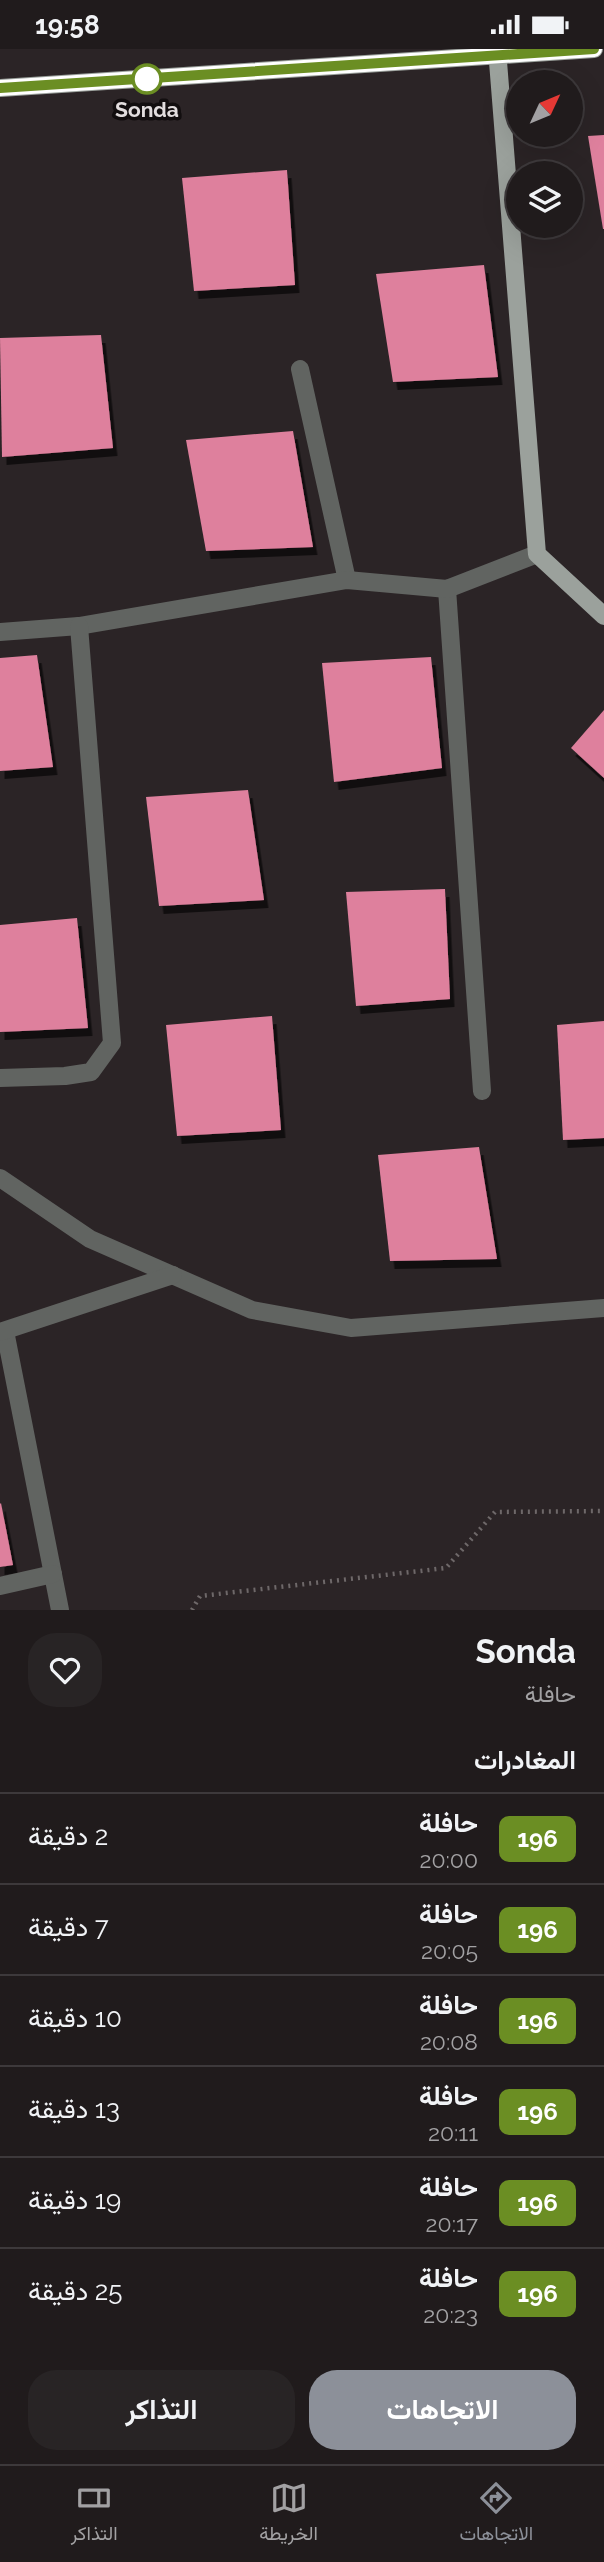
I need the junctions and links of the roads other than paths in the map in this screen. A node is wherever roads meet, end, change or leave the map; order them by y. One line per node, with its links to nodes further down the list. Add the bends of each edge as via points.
1 (594, 49): 2 (main road)
2 (498, 53): 3 (main road); 5 (main road)
3 (0, 88)
4 (300, 369): 6 (street)
5 (537, 554): 7 (street); 8 (main road)
6 (347, 580): 7 (street); 9 (street)
7 (447, 589): 12 (street)
8 (604, 617)
9 (79, 626): 10 (street); 11 (street, via 112,1043 91,1072)
10 (0, 632)
11 (0, 1078)
12 (481, 1091)
13 (0, 1178): 14 (street, via 90,1239)
14 (173, 1275): 15 (street, via 252,1310 351,1328); 16 (street)
15 (604, 1308)
16 (2, 1331): 17 (street)
17 (53, 1574): 18 (street); 19 (street)
18 (0, 1586)
19 (61, 1610)

